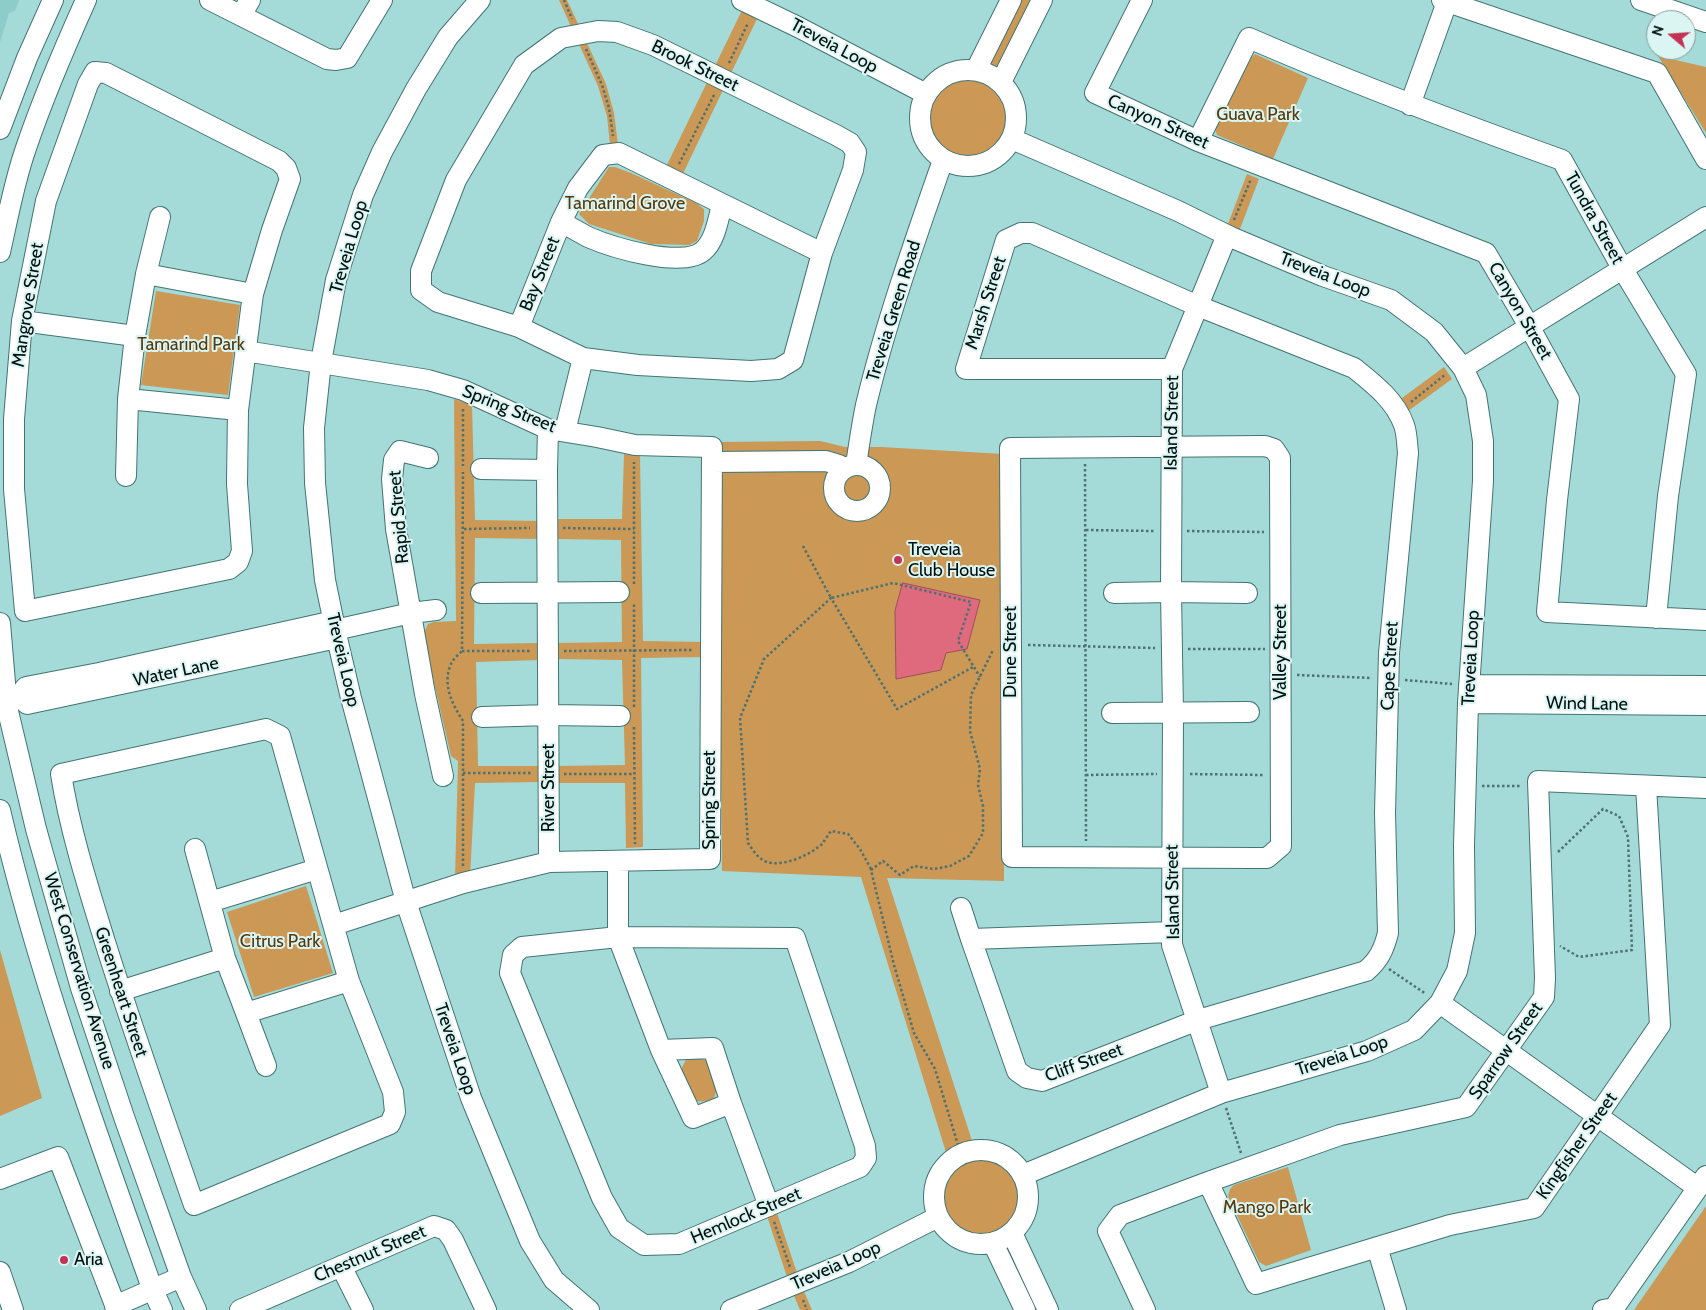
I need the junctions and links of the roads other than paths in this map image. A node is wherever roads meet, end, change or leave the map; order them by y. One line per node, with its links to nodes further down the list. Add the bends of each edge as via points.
1 (52, 0): 18 (street)
2 (86, 0): 28 (street, via 25,149)
3 (210, 0): 12 (street)
4 (382, 0): 12 (street, via 347,58 336,60 326,59)
5 (480, 0): 40 (street, Treveia Loop, via 448,37 416,89 375,169 336,280)
6 (742, 0): 16 (street, Treveia Loop)
7 (1011, 0): 14 (street)
8 (1042, 0): 15 (street)
9 (1142, 0): 20 (street, Canyon Street, via 1095,93)
10 (1641, 0): 13 (street)
11 (1444, 1): 17 (street); 21 (street, via 1656,73)
12 (246, 8)
13 (1706, 22)
14 (976, 70): 15 (street); 16 (street, via 947,74)
15 (1001, 82): 19 (street, via 1016,109)
16 (926, 94): 22 (street, via 920,108 924,138 932,150)
17 (1410, 105): 20 (street, Tundra Street, via 1249,38); 30 (street, Tundra Street, via 1562,160)
18 (0, 130)
19 (1012, 139): 22 (street, via 993,160 980,165 966,167); 27 (street, Treveia Loop, via 1178,211)
20 (1198, 140): 35 (street, Canyon Street, via 1486,254)
21 (1706, 159)
22 (948, 162): 48 (street, Treveia Green Road, via 914,243 886,334 866,406 855,467 820,461)
23 (722, 205): 26 (street, Bay Street, via 711,241 692,257 637,253 588,236); 26 (street, Bay Street, via 619,154 603,155 578,188); 29 (street)
24 (160, 217): 31 (street)
25 (1706, 217): 30 (street)
26 (561, 222): 36 (street, Bay Street)
27 (1227, 236): 33 (street, Island Street); 41 (street, Treveia Loop, via 1391,300 1434,332)
28 (0, 252)
29 (822, 253): 36 (street, Brook Street, via 853,170 856,152 850,144 653,45 617,32 598,31 562,38 524,65 456,180 421,271 421,290 438,302); 39 (street, Brook Street, via 793,360 778,368 751,371 638,365)
30 (1622, 268): 35 (street); 60 (street, Tundra Street, via 1686,374 1668,496)
31 (146, 274): 32 (street); 37 (street)
32 (254, 294): 34 (street, Mangrove Street, via 290,179 286,168 279,161 106,73 95,72 46,201); 38 (street, Mangrove Street)
33 (1198, 306): 42 (street, Island Street); 42 (street, Marsh Street, via 1032,233 1022,233 1006,240 966,369); 95 (street, Cape Street, via 1354,368 1394,405 1404,426 1408,452 1388,653 1385,812 1388,933 1383,951 1366,971)
34 (22, 321): 37 (street); 44 (street, Mangrove Street, via 14,419 14,472 26,611 229,569 238,562 242,551)
35 (1529, 326): 41 (street); 60 (street, Canyon Street, via 1569,399 1547,612)
36 (519, 327): 39 (street, Brook Street)
37 (135, 336): 43 (street)
38 (245, 351): 40 (street); 44 (street, Mangrove Street)
39 (583, 358): 45 (street)
40 (321, 362): 45 (street, Spring Street, via 428,380 463,390); 63 (street, Treveia Loop, via 314,428 315,483 325,580)
41 (1462, 365): 65 (street, Treveia Loop, via 1476,395 1484,441)
42 (1172, 369): 46 (street, Island Street)
43 (128, 399): 44 (street); 51 (street)
44 (238, 410)
45 (557, 430): 48 (street, Spring Street, via 634,446 712,447); 50 (street, River Street)
46 (1172, 448): 53 (street, Island Street); 79 (street, Valley Street, via 1265,446 1274,449 1280,458 1282,846 1267,858); 79 (street, Dune Street, via 1010,448 1012,857)
47 (428, 458): 59 (street, Rapid Street, via 400,451 394,460 392,479 396,529)
48 (719, 462): 80 (street, Spring Street, via 710,651 710,859)
49 (481, 469): 50 (street)
50 (547, 470): 54 (street, River Street)
51 (126, 476)
52 (481, 592): 54 (street)
53 (1171, 592): 56 (street); 57 (street); 68 (street, Island Street)
54 (549, 593): 55 (street); 71 (street, River Street)
55 (629, 593)
56 (1114, 593)
57 (1247, 593)
58 (436, 610): 59 (street)
59 (412, 612): 63 (street); 74 (street, Rapid Street)
60 (1656, 618): 61 (street, Canyon Street)
61 (1706, 620)
62 (0, 623): 66 (street, West Conservation Avenue)
63 (335, 630): 66 (street, Water Lane, via 27,704); 84 (street, Treveia Loop)
64 (1706, 686): 65 (street, Wind Lane)
65 (1469, 694): 67 (street, Wind Lane); 93 (street, Treveia Loop, via 1465,933 1458,971)
66 (8, 696): 113 (street, West Conservation Avenue, via 7,707 36,829 81,988)
67 (1706, 706)
68 (1173, 712): 69 (street); 70 (street); 79 (street, Island Street)
69 (1249, 712)
70 (1112, 713)
71 (549, 715): 72 (street); 73 (street); 81 (street, River Street)
72 (482, 717)
73 (629, 718)
74 (443, 776)
75 (1646, 786): 76 (street); 97 (street, Sparrow Street, via 1538,781 1544,997); 101 (street, Kingfisher Street, via 1660,1025)
76 (1706, 788)
77 (0, 810): 114 (street, West Conservation Avenue, via 52,998)
78 (195, 849): 83 (street)
79 (1172, 858): 87 (street, Island Street)
80 (626, 861): 81 (street, Spring Street); 88 (street)
81 (549, 862): 84 (street, Spring Street, via 463,882)
82 (317, 869): 83 (street); 86 (street, Greenheart Street); 92 (street, Greenheart Street, via 280,736 266,729 61,774 67,810)
83 (210, 902): 90 (street)
84 (406, 902): 86 (street); 121 (street, Treveia Loop, via 471,1098 530,1241 554,1280)
85 (961, 908): 89 (street, Cliff Street)
86 (334, 925): 91 (street, Greenheart Street)
87 (1172, 932): 89 (street); 95 (street, Island Street, via 1172,945)
88 (618, 937): 96 (street); 106 (street, Hemlock Street, via 795,938 866,1146 866,1158 860,1167); 106 (street, Hemlock Street, via 522,947 513,956 510,973 602,1198 619,1228 644,1245 679,1244)
89 (971, 939): 95 (street, Cliff Street, via 1017,1071 1027,1078 1042,1081)
90 (225, 958): 92 (street); 94 (street)
91 (350, 981): 92 (street, Greenheart Street, via 394,1092 395,1112 390,1124 194,1205); 94 (street)
92 (120, 991)
93 (1440, 1004): 97 (street); 99 (street, Treveia Loop, via 1414,1030 1367,1051)
94 (246, 1013): 98 (street)
95 (1198, 1020): 99 (street, Island Street)
96 (661, 1050): 100 (street, via 713,1048); 100 (street, via 692,1118)
97 (1506, 1052): 101 (street); 104 (street, Sparrow Street, via 1466,1107 1340,1136)
98 (266, 1066)
99 (1221, 1093): 102 (street, Treveia Loop)
100 (731, 1103): 106 (street)
101 (1597, 1117): 105 (street); 110 (street, Kingfisher Street, via 1534,1208 1450,1225)
102 (1023, 1175): 107 (street, via 1002,1155 975,1150 961,1154 940,1174 934,1203); 108 (street, via 1027,1185 1027,1206)
103 (0, 1179): 115 (street, via 58,1157)
104 (1208, 1182): 110 (street, Kingfisher Street, via 1256,1284); 125 (street, Sparrow Street, via 1120,1215 1108,1231)
105 (1702, 1182): 127 (street, via 1614,1308)
106 (769, 1206)
107 (938, 1217): 109 (street, via 961,1240 982,1245); 122 (street, Treveia Loop, via 849,1262)
108 (1012, 1233): 109 (street); 124 (street)
109 (993, 1243): 123 (street)
110 (1377, 1247): 126 (street)
111 (341, 1266): 118 (street, Chestnut Street); 119 (street); 120 (street, Chestnut Street, via 434,1226 446,1230 453,1240)
112 (0, 1272): 116 (street)
113 (181, 1277): 114 (street); 117 (street, West Conservation Avenue)
114 (156, 1303): 115 (street)
115 (116, 1308)
116 (13, 1310)
117 (196, 1310)
118 (240, 1310)
119 (363, 1310)
120 (486, 1310)
121 (588, 1310)
122 (731, 1310)
123 (1025, 1310)
124 (1048, 1310)
125 (1145, 1310)
126 (1396, 1310)
127 (1604, 1310)

